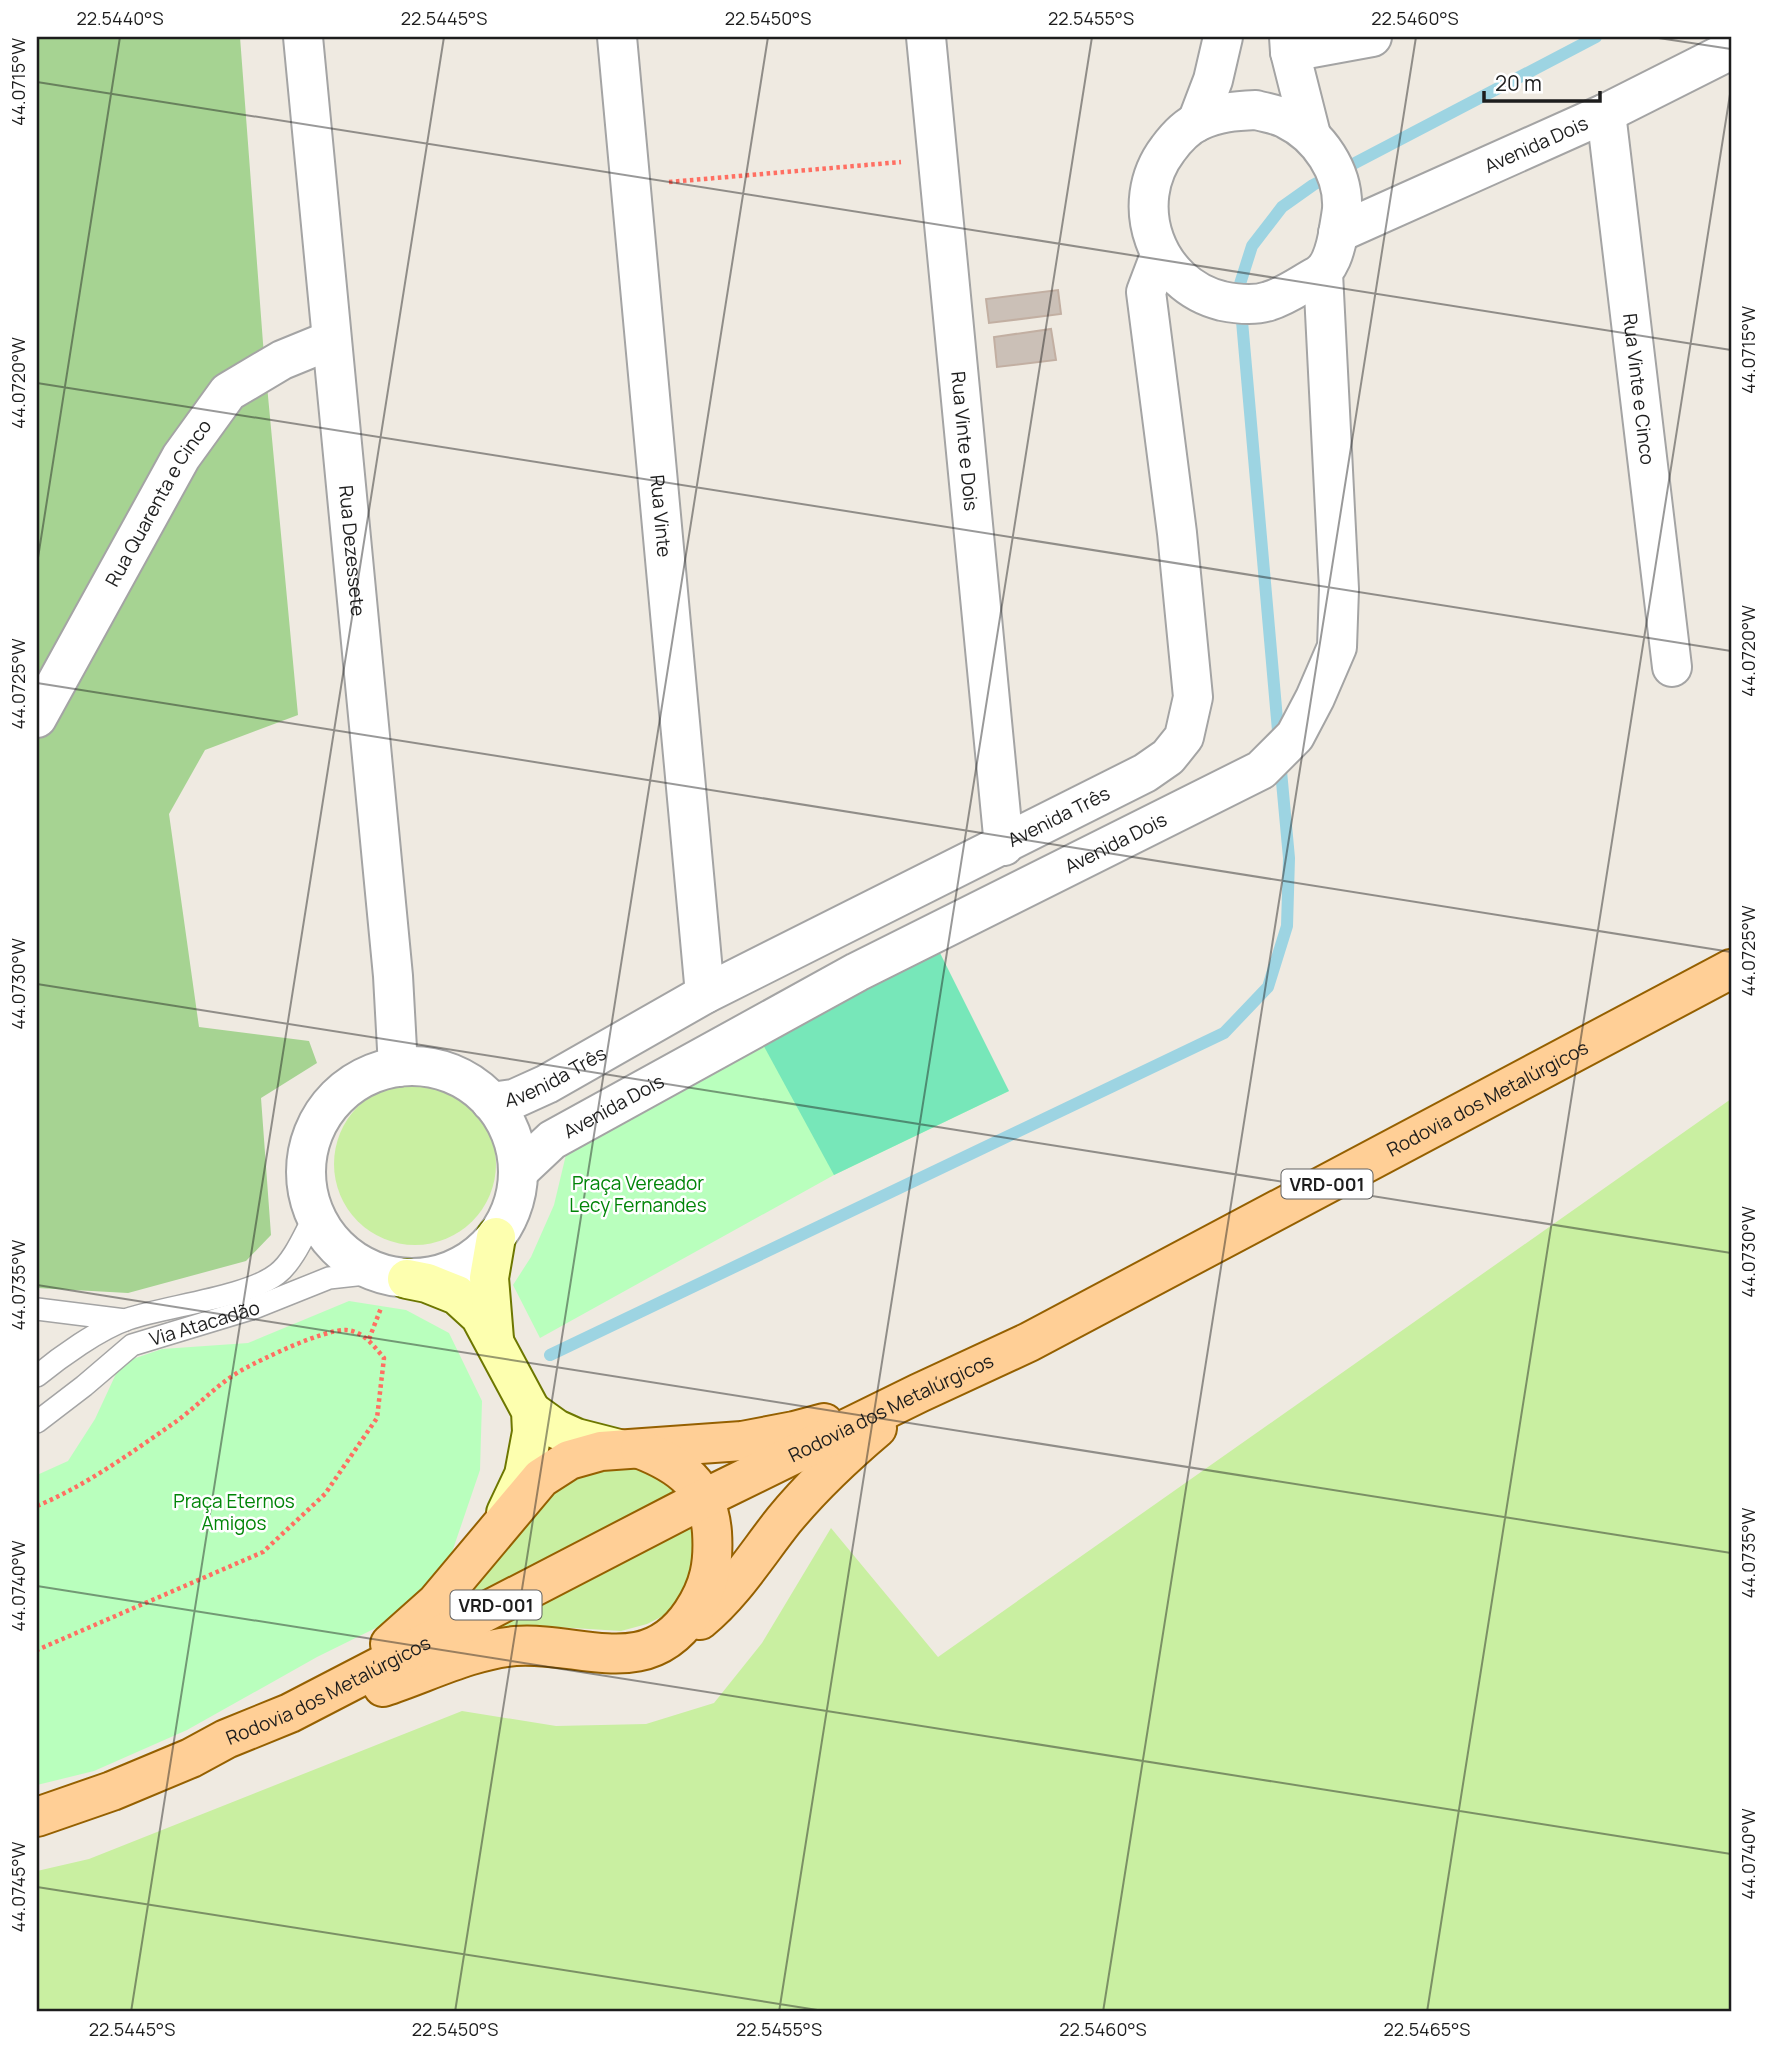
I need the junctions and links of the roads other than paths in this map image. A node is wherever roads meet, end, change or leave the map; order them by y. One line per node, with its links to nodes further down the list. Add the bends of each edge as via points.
1 (303, 37): 14 (street, Rua Dezessete)
2 (617, 37): 19 (street, Rua Vinte)
3 (926, 37): 17 (street, Rua Vinte e Dois)
4 (1223, 37): 9 (street)
5 (1372, 37): 6 (street)
6 (1289, 44): 10 (street)
7 (1731, 50): 8 (street, Avenida Dois)
8 (1606, 113): 11 (street, Avenida Dois); 15 (street, Rua Vinte e Cinco)
9 (1197, 122): 10 (street, via 1226,111 1256,110 1286,118); 12 (street, via 1177,137 1151,181 1150,231)
10 (1311, 135): 11 (street, via 1339,183)
11 (1338, 233): 13 (street)
12 (1160, 255): 13 (street, via 1180,280 1207,297 1237,304 1269,302); 17 (street, Avenida Três, via 1146,292 1193,697 1184,737 1168,757 1145,773)
13 (1323, 273): 22 (street, Avenida Dois, via 1339,589 1337,648 1295,736 1261,770 858,972 552,1140)
14 (331, 340): 16 (street, Rua Quarenta e Cinco, via 282,360 228,392 181,457); 20 (street, Rua Dezessete)
15 (1672, 667)
16 (37, 718)
17 (1004, 846): 19 (street, Avenida Três)
18 (1731, 969): 30 (main road, Rodovia dos Metalúrgicos / VRD-001, via 1029,1342)
19 (705, 994): 21 (street, Avenida Três, via 547,1084 514,1100)
20 (398, 1067): 21 (street, via 449,1072); 23 (street, via 371,1074 347,1088 327,1108 313,1133 306,1160)
21 (491, 1102): 22 (street, via 510,1134)
22 (517, 1172): 24 (street, via 508,1217)
23 (314, 1215): 25 (street, via 346,1256 368,1269); 27 (lane, Via Atacadão, via 289,1260 269,1280)
24 (496, 1237): 25 (street, via 466,1264 447,1272); 28 (street, via 489,1278)
25 (399, 1278): 28 (street, via 457,1295 481,1316); 32 (lane, Via Atacadão, via 365,1274 328,1278 254,1308 132,1345)
26 (37, 1309): 27 (lane, Via Atacadão)
27 (125, 1320): 29 (lane, Via Atacadão, via 62,1355)
28 (494, 1339): 31 (street)
29 (37, 1376)
30 (919, 1393): 33 (main road, via 794,1431 742,1441); 34 (main road, Rodovia dos Metalúrgicos); 36 (main road, via 817,1483 714,1609)
31 (531, 1411): 33 (street, via 576,1438); 35 (street, via 524,1475)
32 (37, 1422)
33 (628, 1449): 34 (main road, via 672,1463 688,1475); 35 (main road, via 582,1454 556,1467)
34 (703, 1499): 36 (main road, via 711,1527 712,1573 686,1622); 37 (main road, Rodovia dos Metalúrgicos / VRD-001)
35 (495, 1534): 37 (main road, via 436,1603 407,1629)
36 (668, 1639): 37 (main road, via 647,1651 621,1655 514,1646)
37 (290, 1713): 38 (main road, Rodovia dos Metalúrgicos / VRD-001, via 113,1791)
38 (37, 1817)

